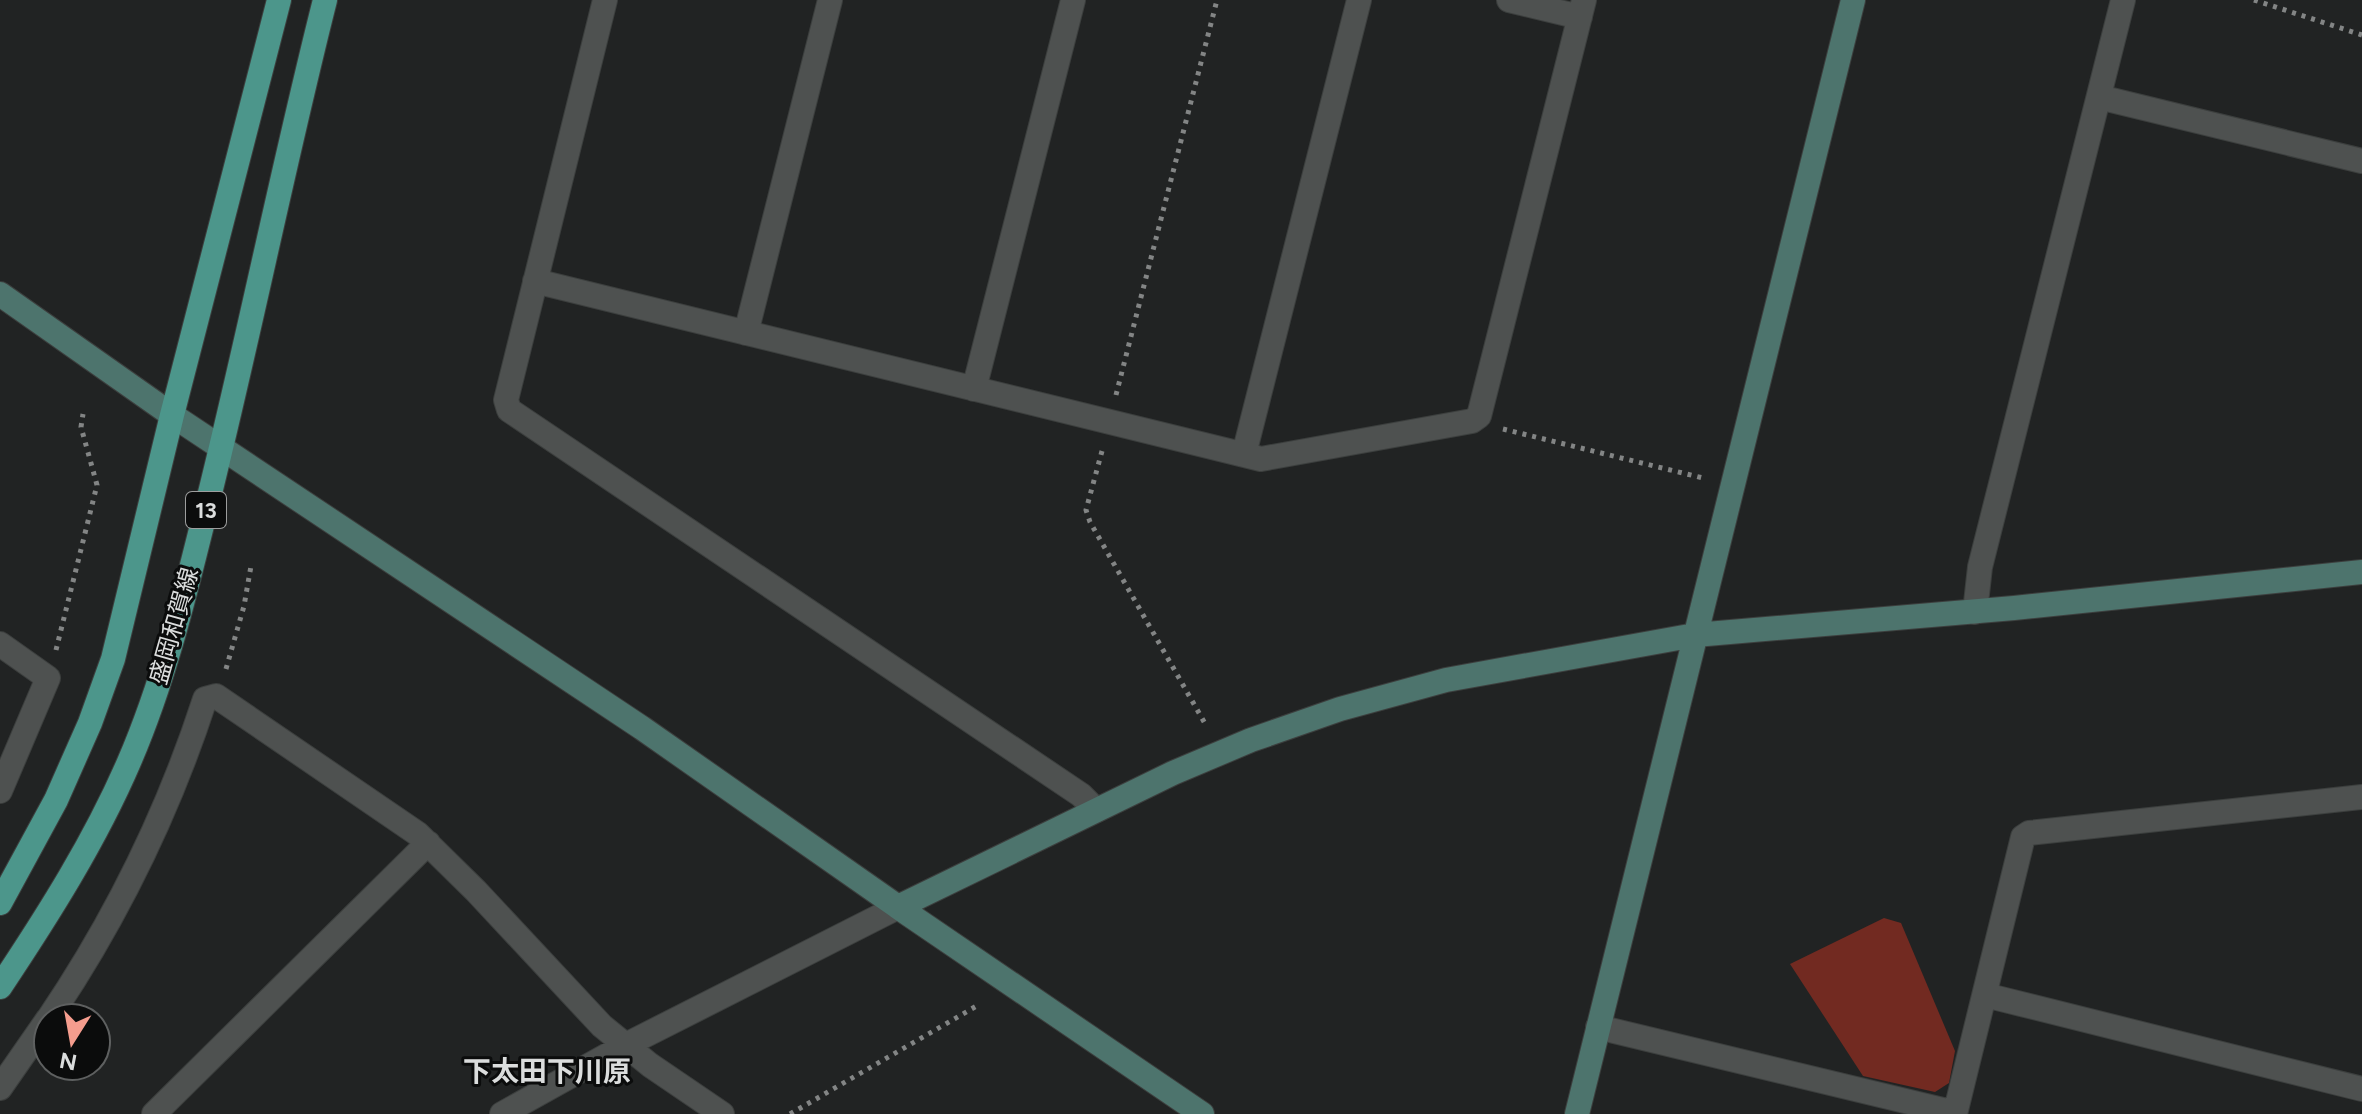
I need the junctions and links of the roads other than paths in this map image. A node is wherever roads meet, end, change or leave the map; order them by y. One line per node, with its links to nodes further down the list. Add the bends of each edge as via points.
1 (279, 0): 17 (main road, 盛岡和賀線 / 13)
2 (325, 0): 18 (main road, 盛岡和賀線 / 13)
3 (605, 0): 13 (street)
4 (830, 0): 15 (street)
5 (1073, 0): 16 (street)
6 (1359, 0): 19 (street)
7 (1509, 0): 10 (street)
8 (1853, 0): 22 (street)
9 (2121, 0): 11 (street)
10 (1582, 8): 19 (street, via 1479,416 1261,459)
11 (2099, 97): 12 (street); 21 (street, via 1980,567)
12 (2362, 161)
13 (535, 281): 15 (street); 26 (street, via 506,400 509,410)
14 (0, 294): 17 (street)
15 (746, 333): 16 (street)
16 (974, 389): 19 (street)
17 (172, 415): 18 (street); 28 (main road, 盛岡和賀線 / 13, via 113,659 56,800)
18 (221, 447): 29 (street, via 642,728); 30 (main road, 盛岡和賀線 / 13, via 180,613 129,762 95,833)
19 (1244, 454)
20 (2362, 572): 21 (street)
21 (1975, 612): 22 (street)
22 (1695, 635): 26 (street, via 1446,680 1340,709 1251,740); 33 (street)
23 (0, 644): 24 (street, via 48,678)
24 (0, 791)
25 (2362, 797): 31 (street, via 2029,833 2023,837)
26 (1096, 810): 29 (street)
27 (428, 843): 32 (street, via 216,696 205,699 141,861); 35 (street); 39 (street)
28 (0, 903)
29 (898, 907): 35 (street); 42 (street)
30 (0, 987)
31 (1985, 995): 37 (street); 38 (street)
32 (60, 1002)
33 (1598, 1027): 38 (street); 43 (street)
34 (32, 1042): 36 (street)
35 (624, 1046): 40 (street); 41 (street)
36 (0, 1088)
37 (2362, 1089)
38 (1955, 1113)
39 (154, 1114)
40 (502, 1114)
41 (722, 1114)
42 (1202, 1114)
43 (1577, 1114)

